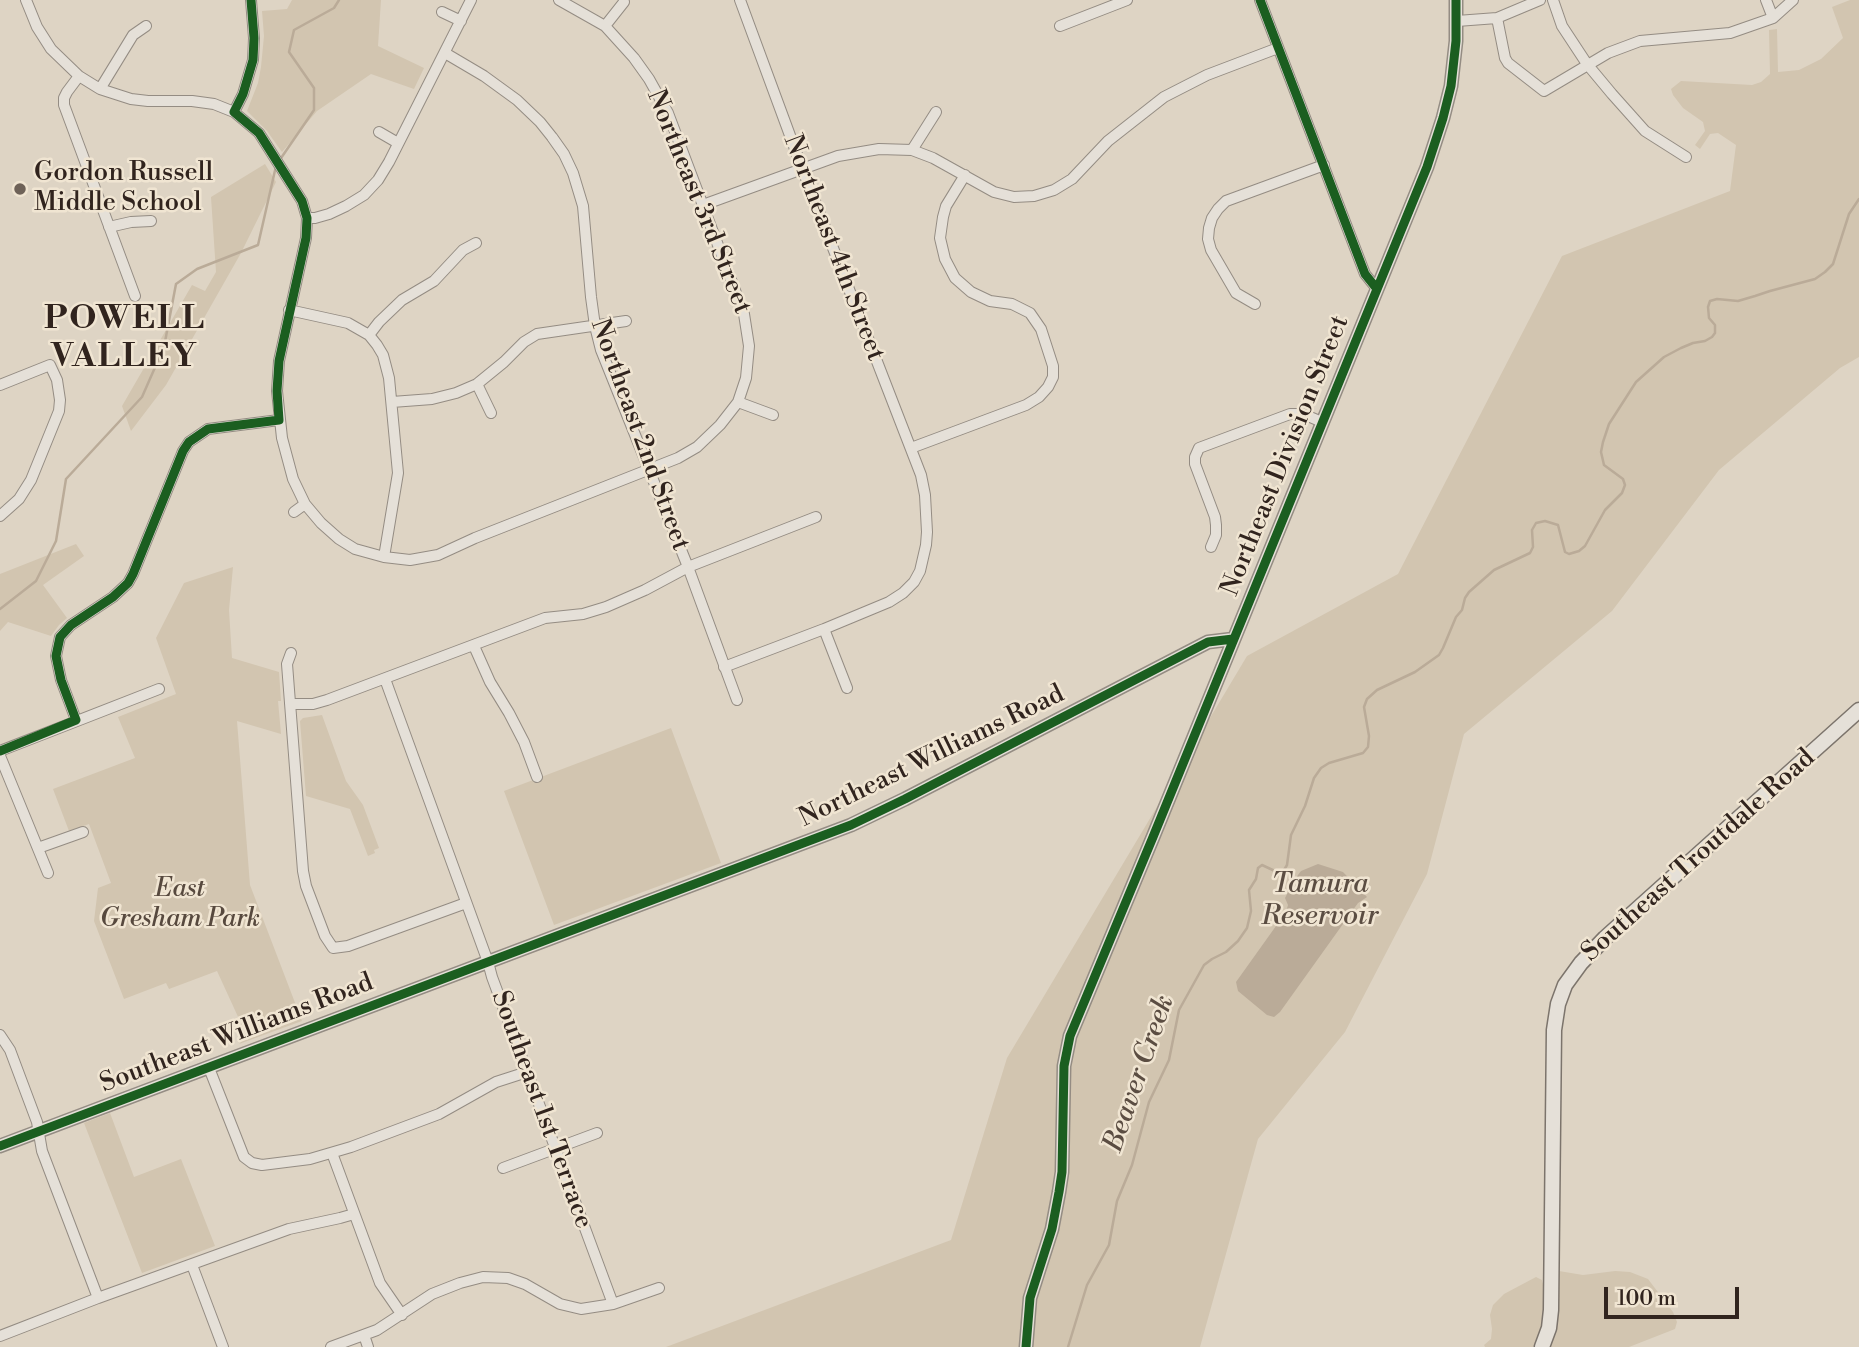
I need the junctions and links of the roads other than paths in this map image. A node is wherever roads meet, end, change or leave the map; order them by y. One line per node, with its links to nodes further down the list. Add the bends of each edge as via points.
1 (26, 0): 25 (street, via 45,40)
2 (251, 0): 27 (street, via 253,60)
3 (471, 0): 18 (street)
4 (559, 0): 20 (street, Northeast 3rd Street)
5 (740, 0): 34 (street, Northeast 4th Street)
6 (1127, 0): 21 (street)
7 (1260, 0): 22 (street)
8 (1456, 0): 17 (street, Northeast Division Street)
9 (1540, 0): 15 (street)
10 (1553, 0): 24 (street, via 1562,26)
11 (1766, 0): 16 (street)
12 (1793, 0): 16 (street)
13 (624, 2): 20 (street)
14 (442, 12): 18 (street)
15 (1497, 18): 17 (street); 24 (street, via 1508,63 1544,91)
16 (1773, 18): 24 (street, via 1730,33 1640,41)
17 (1457, 20): 41 (street, Northeast Division Street, via 1451,86 1438,135)
18 (461, 21): 23 (street)
19 (146, 26): 26 (street, via 133,35)
20 (605, 26): 36 (street, Northeast 3rd Street, via 656,90)
21 (1060, 26)
22 (1278, 48): 33 (street); 35 (street, via 1164,97 1054,190 1014,197 994,192)
23 (445, 53): 30 (street); 46 (street, Northeast 2nd Street, via 517,100 564,154 583,206)
24 (1587, 64): 32 (street, via 1645,131)
25 (79, 76): 26 (street); 39 (street, via 64,105)
26 (100, 89): 27 (street, via 148,102 192,101)
27 (234, 112): 37 (street, via 259,133 302,201)
28 (936, 112): 31 (street)
29 (379, 132): 30 (street)
30 (398, 143): 37 (street, via 384,171 364,195 329,214)
31 (912, 150): 34 (street, via 850,152); 35 (street)
32 (1686, 158)
33 (1324, 165): 41 (street, via 1365,274); 43 (street, via 1226,201 1212,218 1211,250 1236,293)
34 (802, 168): 36 (street); 56 (street, Northeast 4th Street)
35 (965, 175): 56 (street, via 943,216 940,238 945,259 955,278 971,292 1021,307 1037,320 1053,377 1039,397 1026,405)
36 (703, 205): 51 (street, Northeast 3rd Street, via 747,325 748,368)
37 (307, 218): 44 (street)
38 (151, 220): 39 (street)
39 (109, 227): 42 (street)
40 (476, 243): 47 (street, via 463,250 434,281 402,300)
41 (1377, 289): 55 (street, Northeast Division Street)
42 (135, 296)
43 (1255, 304)
44 (289, 310): 47 (street, via 348,323); 54 (street, via 279,361)
45 (626, 321): 46 (street)
46 (595, 326): 48 (street, via 537,334); 57 (street, Northeast 2nd Street)
47 (369, 335): 50 (street, via 383,355)
48 (477, 384): 50 (street, via 432,399); 52 (street)
49 (0, 385): 60 (street, via 50,365 59,390 59,411 36,469 25,491)
50 (392, 402): 63 (street, via 398,473)
51 (738, 402): 53 (street); 57 (street, Northeast 3rd Street, via 697,447)
52 (491, 413)
53 (774, 415)
54 (279, 420): 58 (street); 76 (street, via 208,429 189,442 128,583 60,636 56,656)
55 (1322, 422): 62 (street, via 1290,414 1199,448 1195,464 1216,525); 66 (street, Northeast Division Street)
56 (911, 448): 65 (street, Northeast 4th Street, via 926,495 926,545 920,571 914,582 889,602)
57 (649, 469): 63 (street, Northeast 3rd Street, via 438,555 410,561); 64 (street, Northeast 2nd Street)
58 (304, 504): 59 (street); 63 (street, Northeast 3rd Street, via 339,539)
59 (294, 512)
60 (0, 516)
61 (816, 517): 64 (street)
62 (1211, 547)
63 (384, 557)
64 (688, 567): 67 (street, via 626,600 583,614 545,618); 69 (street, Northeast 2nd Street)
65 (824, 629): 69 (street, Northeast 4th Street); 71 (street)
66 (1233, 639): 83 (street, Northeast Williams Road, via 1208,642 871,816); 104 (street, Northeast Division Street, via 1067,1044 1060,1182 1052,1229 1030,1297)
67 (474, 646): 70 (street); 78 (street)
68 (291, 653): 74 (street, via 287,664)
69 (724, 667): 73 (street, Northeast 2nd Street)
70 (385, 679): 74 (street, via 327,701); 82 (street, Southeast 1st Terrace)
71 (847, 688)
72 (159, 689): 76 (street)
73 (737, 700)
74 (290, 704): 82 (street, via 303,871 325,936 334,948)
75 (1859, 710): 105 (main road, Southeast Troutdale Road, via 1605,938 1565,985 1554,1030 1551,1310)
76 (76, 720): 77 (street)
77 (0, 753): 80 (street)
78 (537, 777)
79 (83, 832): 80 (street)
80 (38, 848): 81 (street)
81 (48, 873)
82 (466, 903): 83 (street, Southeast 1st Terrace)
83 (488, 962): 85 (street, Southeast Williams Road); 86 (street, Southeast 1st Terrace)
84 (0, 1035): 87 (street, via 10,1050)
85 (209, 1068): 87 (street, Southeast Williams Road); 91 (street, via 244,1157 252,1163)
86 (527, 1072): 90 (street, Southeast 1st Terrace); 91 (street, via 496,1082 439,1114)
87 (38, 1132): 89 (street, Southeast Williams Road); 96 (street)
88 (597, 1132): 90 (street)
89 (0, 1146)
90 (556, 1148): 92 (street); 97 (street, Southeast 1st Terrace)
91 (332, 1153): 93 (street)
92 (503, 1168)
93 (355, 1214): 94 (street, via 289,1229); 98 (street, via 380,1283)
94 (192, 1265): 96 (street); 101 (street)
95 (659, 1288): 97 (street)
96 (98, 1298): 100 (street)
97 (613, 1304): 98 (street, via 581,1309 560,1304 508,1278 483,1277 432,1294)
98 (402, 1315): 99 (street)
99 (364, 1335): 102 (street); 103 (street)
100 (0, 1336)
101 (223, 1347)
102 (331, 1347)
103 (368, 1347)
104 (1026, 1347)
105 (1542, 1347)

